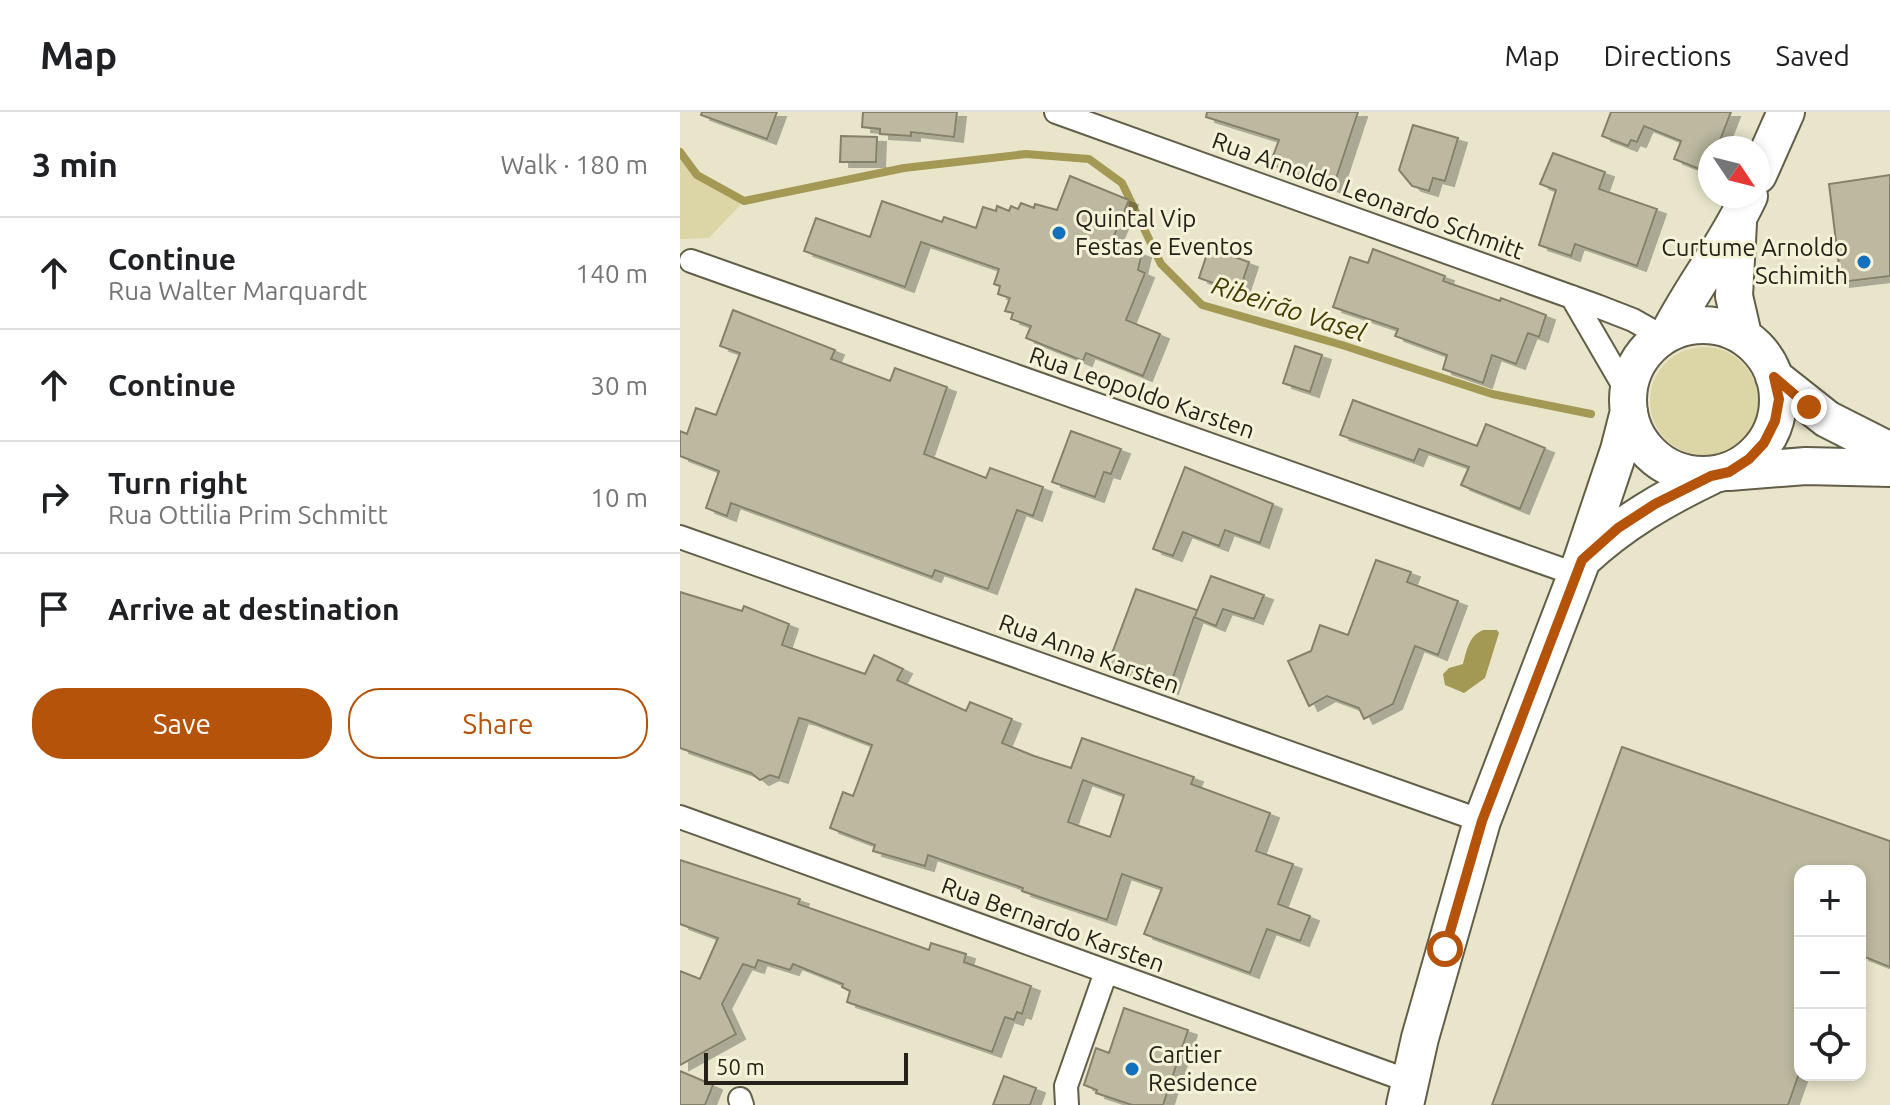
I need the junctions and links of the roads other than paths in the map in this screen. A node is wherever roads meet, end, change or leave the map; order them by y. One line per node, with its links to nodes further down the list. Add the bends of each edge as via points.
1 (1056, 112): 7 (street, Rua Arnoldo Leonardo Schmitt)
2 (1786, 112): 3 (main road)
3 (1770, 148)
4 (1743, 208): 8 (main road)
5 (1744, 208): 9 (main road, via 1734,268)
6 (691, 261): 16 (street, Rua Leopoldo Karsten)
7 (1572, 297): 8 (street, Rua Arnoldo Leonardo Schmitt); 11 (street)
8 (1666, 335): 9 (main road, via 1707,323); 11 (main road, via 1637,366)
9 (1743, 335): 10 (main road)
10 (1774, 377): 12 (main road, via 1827,419); 14 (main road, via 1779,399 1764,443 1749,459)
11 (1629, 403): 14 (main road, via 1643,445 1656,459 1672,469); 16 (main road, via 1619,450)
12 (1890, 451)
13 (1890, 468): 14 (main road, via 1806,466)
14 (1720, 474): 16 (main road, via 1639,514)
15 (680, 537): 18 (street, Rua Anna Karsten)
16 (1578, 567): 18 (main road)
17 (680, 817): 19 (street, Rua Bernardo Karsten)
18 (1482, 821): 20 (main road)
19 (1106, 972): 20 (street, Rua Bernardo Karsten); 21 (street, via 1066,1086)
20 (1407, 1093)
21 (1067, 1105)

